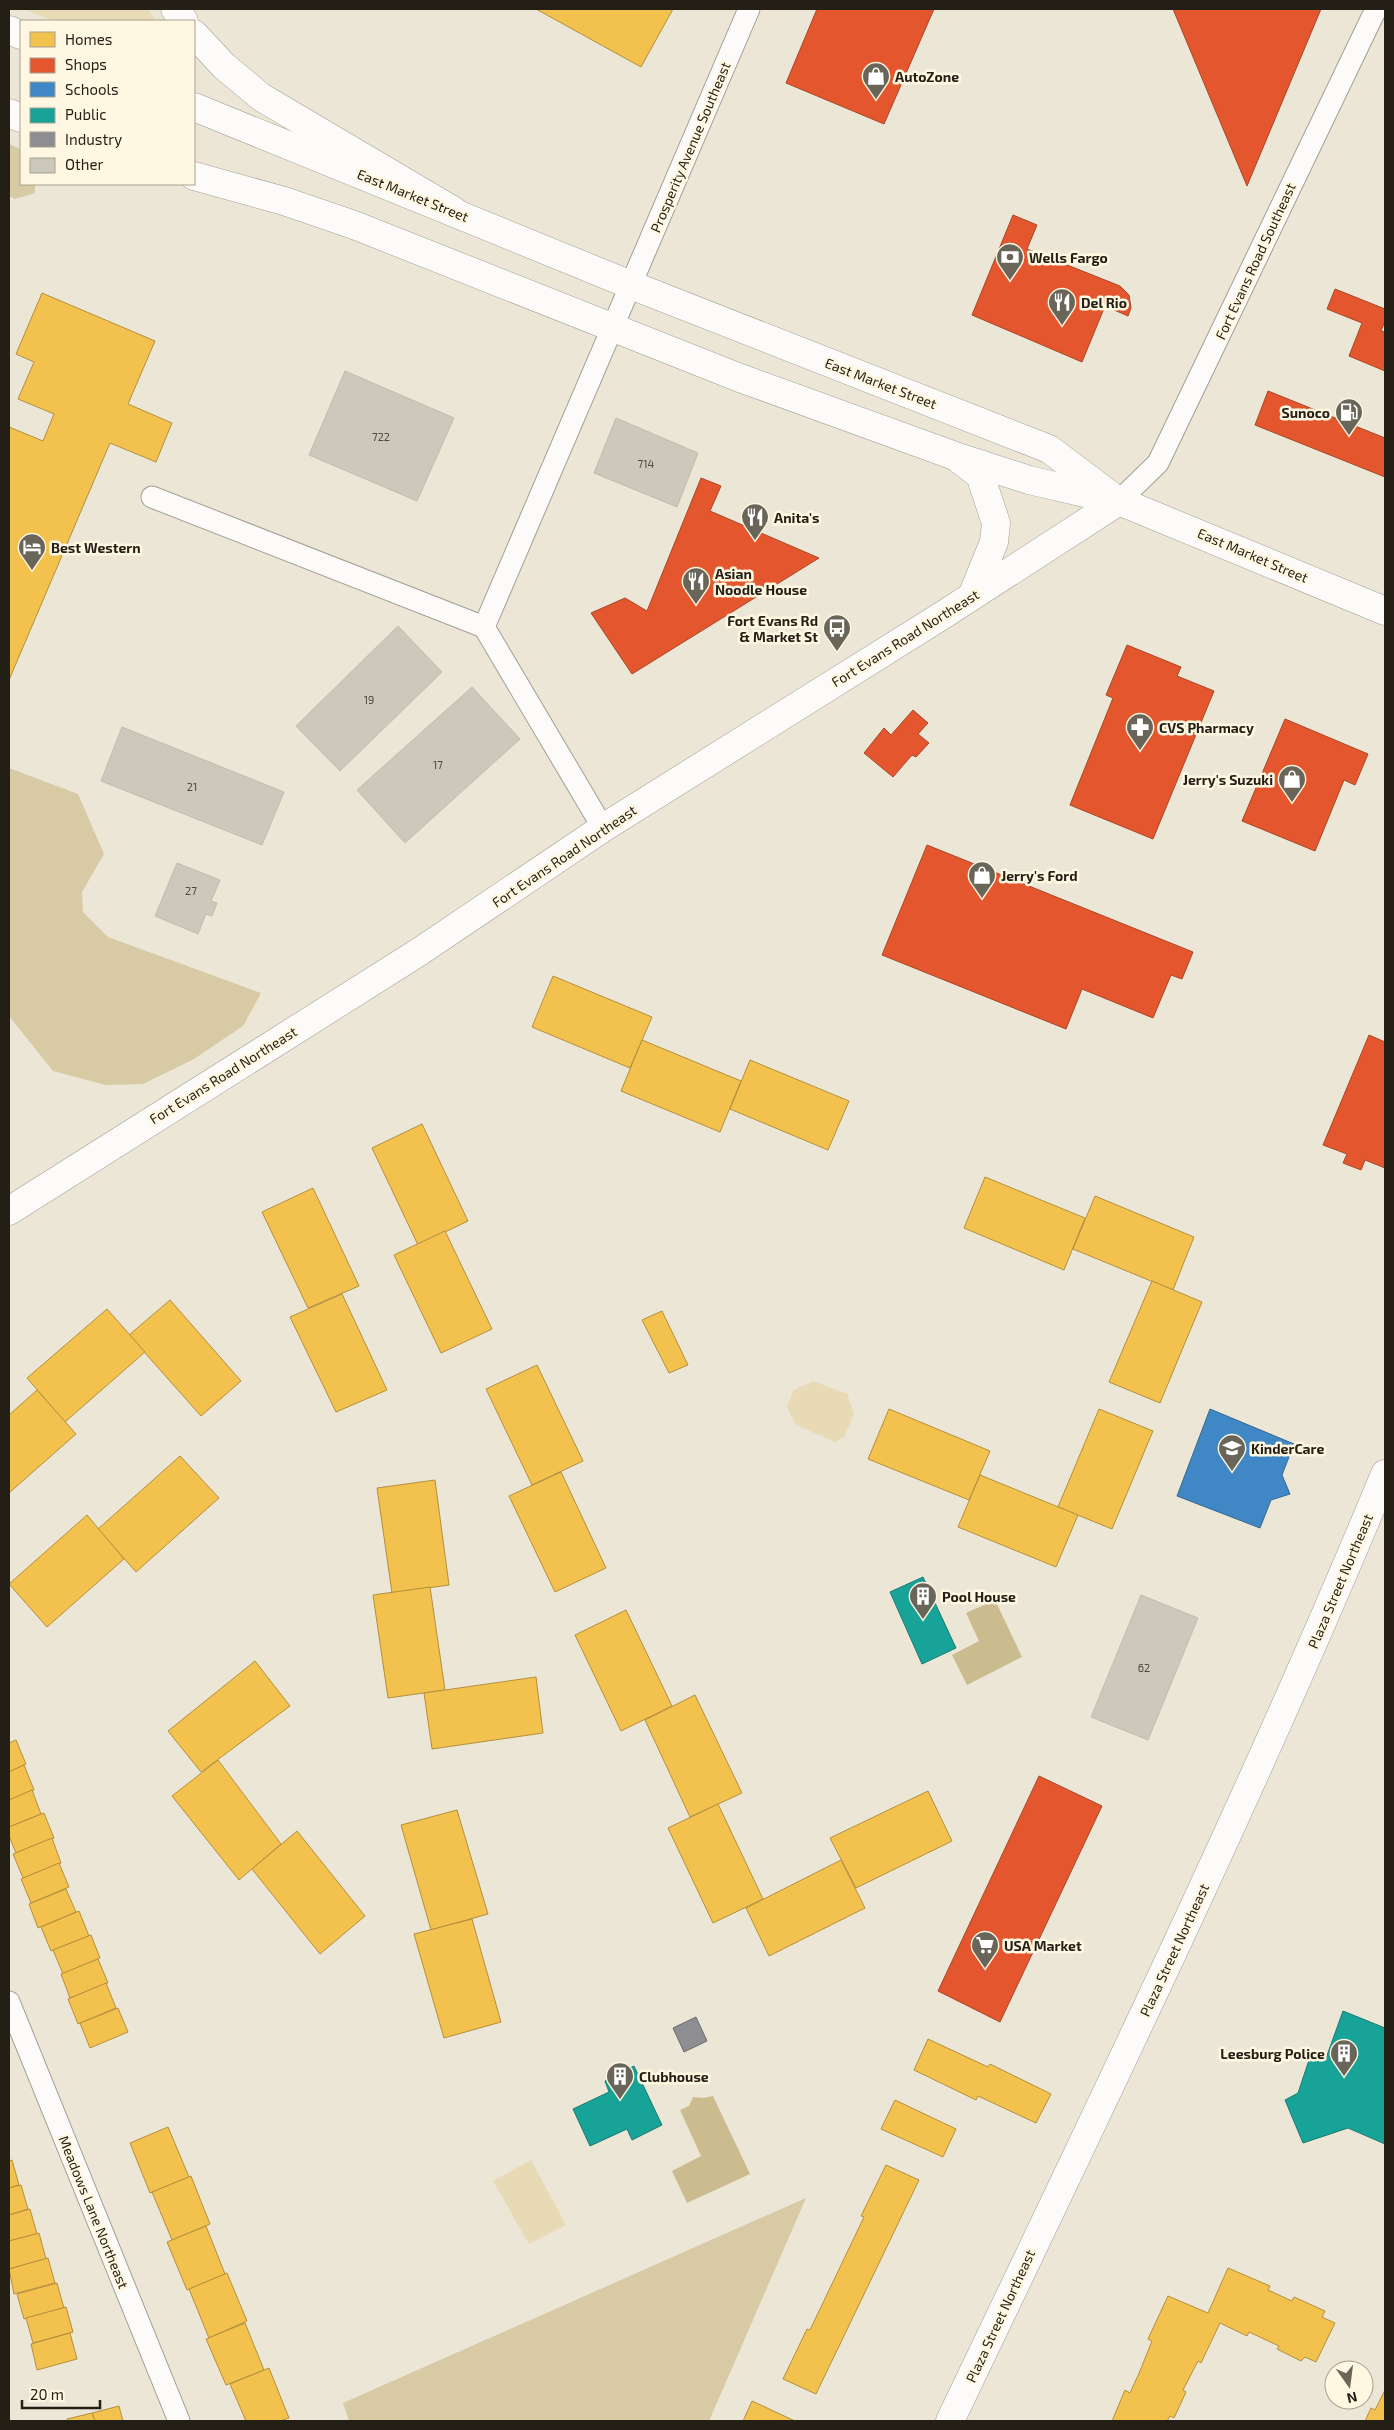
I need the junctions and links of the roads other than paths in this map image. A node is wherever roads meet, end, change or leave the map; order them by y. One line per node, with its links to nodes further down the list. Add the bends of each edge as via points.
1 (175, 9): 4 (main road)
2 (749, 9): 9 (street, Prosperity Avenue Southeast)
3 (1376, 9): 13 (street, Fort Evans Road Southeast, via 1158,463)
4 (183, 20)
5 (195, 35): 8 (main road, via 224,66 261,97)
6 (195, 107): 8 (main road, East Market Street)
7 (195, 176): 10 (main road, East Market Street, via 354,225)
8 (454, 211): 9 (main road, East Market Street)
9 (631, 285): 10 (street); 13 (main road, East Market Street, via 1049,449)
10 (613, 327): 11 (main road, East Market Street, via 740,378); 16 (street)
11 (955, 456): 13 (main road, East Market Street, via 1029,480); 14 (main road, via 980,475 996,523 994,542)
12 (152, 497): 16 (street)
13 (1119, 501): 14 (main road, Fort Evans Road Northeast); 15 (main road, East Market Street)
14 (972, 596): 17 (main road, Fort Evans Road Northeast)
15 (1385, 611)
16 (484, 627): 17 (street)
17 (603, 828): 18 (main road, Fort Evans Road Northeast, via 419,952)
18 (9, 1211)
19 (1385, 1474): 22 (main road, Plaza Street Northeast, via 1232,1827)
20 (9, 2002): 21 (street, Meadows Lane Northeast)
21 (179, 2421)
22 (950, 2421)

